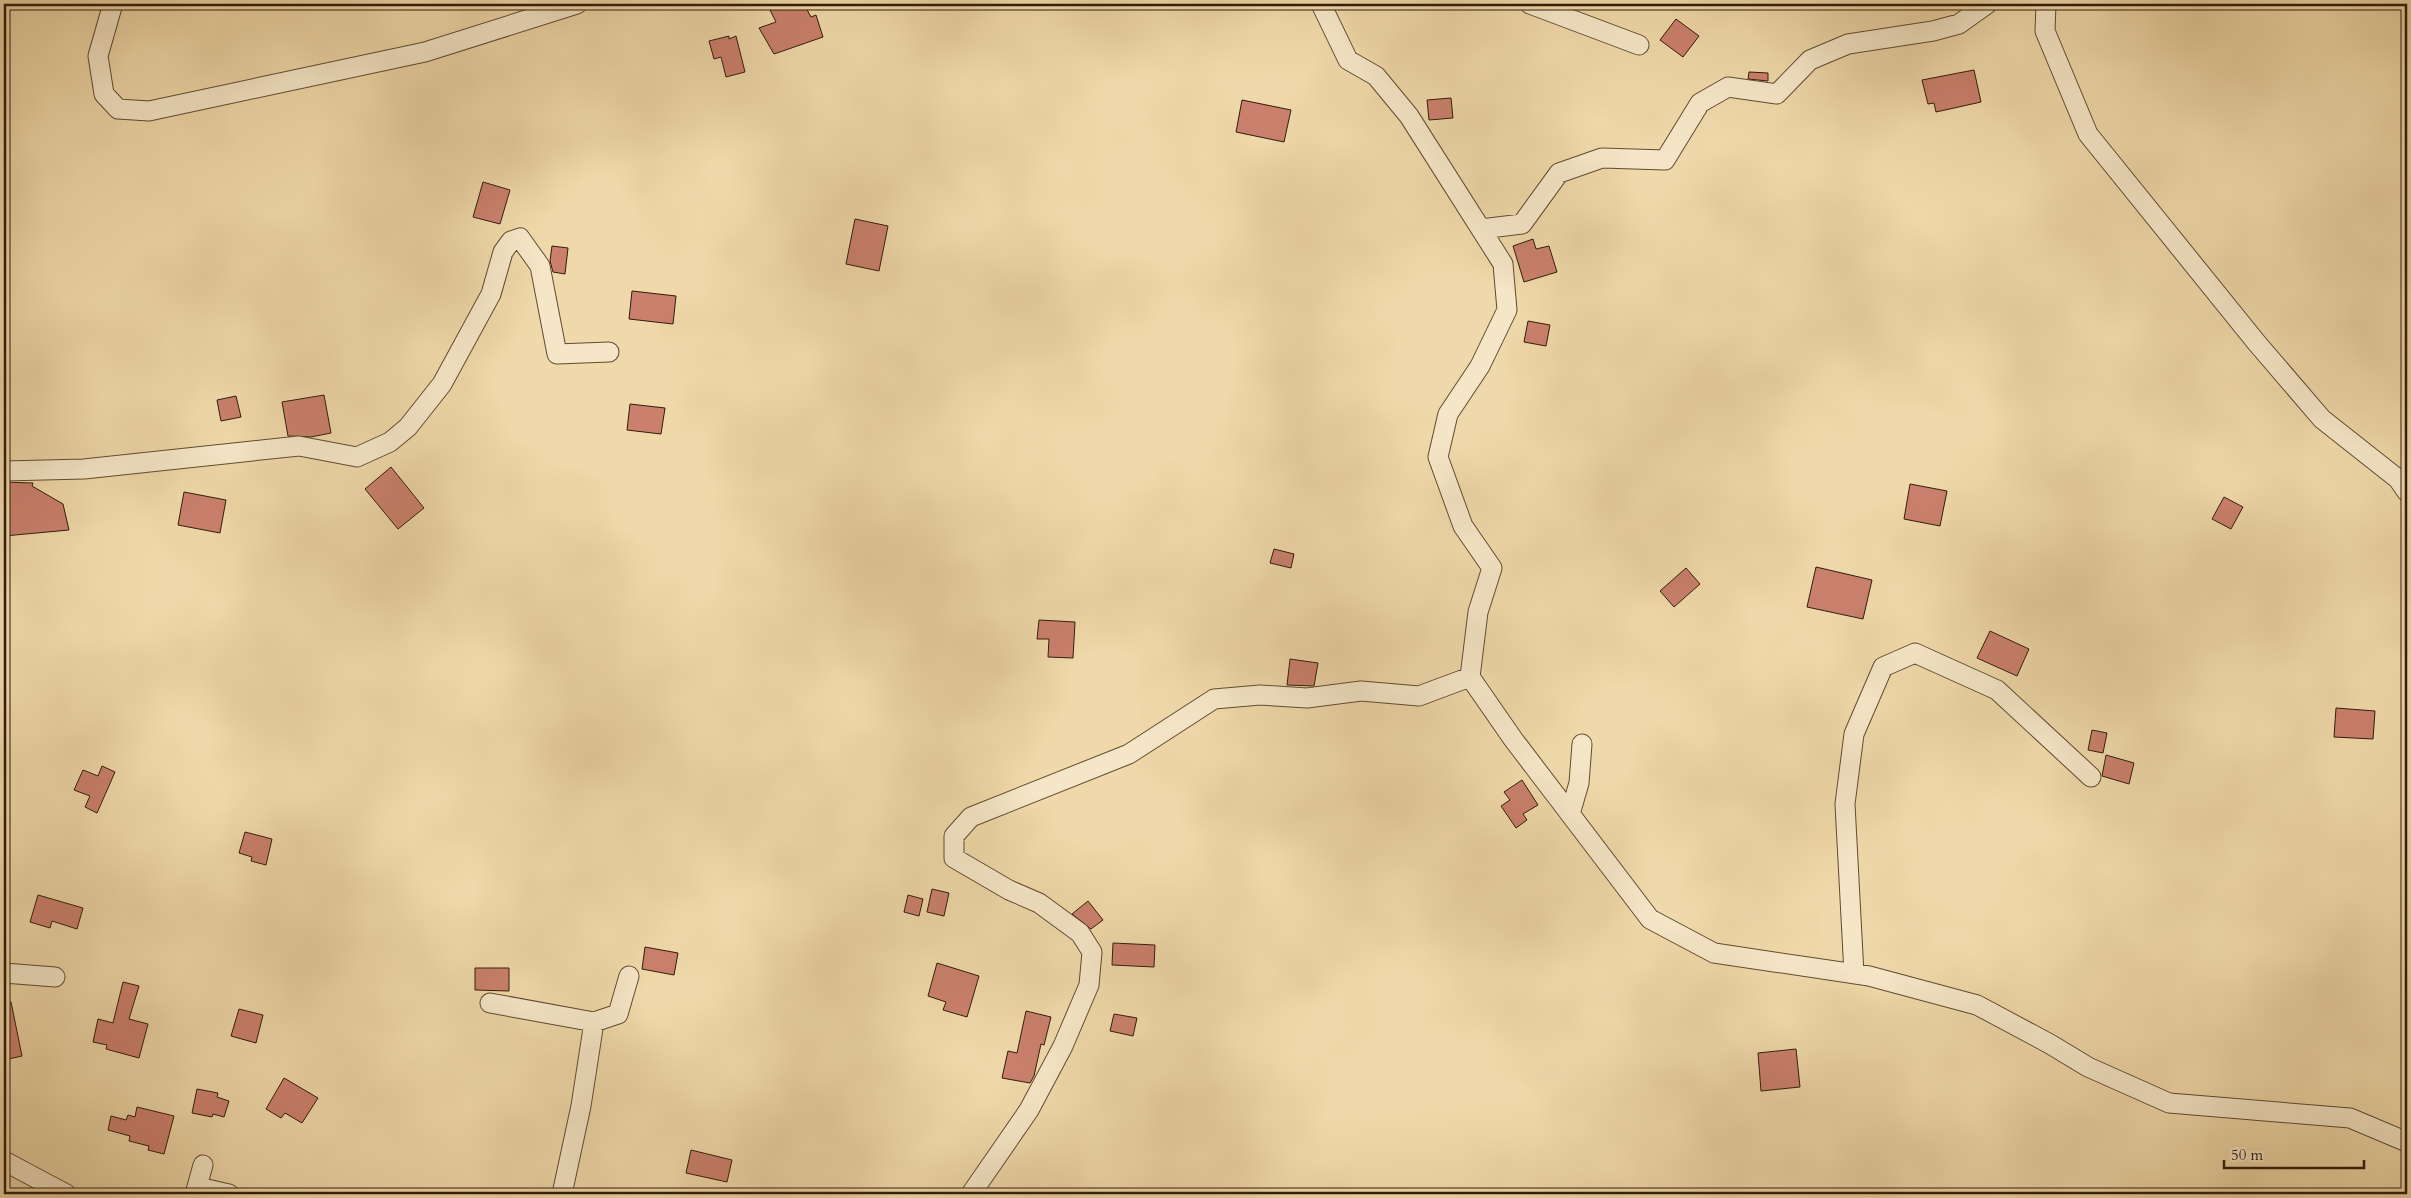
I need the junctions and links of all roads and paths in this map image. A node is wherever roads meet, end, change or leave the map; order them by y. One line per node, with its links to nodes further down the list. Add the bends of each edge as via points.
1 (110, 4): 2 (street, via 112,7 98,56 104,94 118,109 149,111 425,52)
2 (577, 4)
3 (1321, 4): 8 (street, via 1348,60 1376,76 1409,116)
4 (1530, 4): 7 (street)
5 (1987, 4): 8 (street, via 1959,24 1848,44 1810,60 1777,94 1728,87 1700,103 1665,160 1602,158 1559,173 1522,224)
6 (2046, 4): 11 (street, via 2045,31 2088,134 2322,419 2398,479)
7 (1639, 45)
8 (1480, 229): 12 (street, via 1502,264 1507,310 1480,366 1448,414 1438,457 1463,526 1492,568 1478,612)
9 (609, 352): 10 (street, via 557,354 540,266 520,238 511,241 503,252 491,294 442,384 408,427 390,442 357,457 299,446 84,470)
10 (4, 471)
11 (2407, 492)
12 (1470, 677): 15 (street); 29 (street, via 1419,696 1360,691 1307,698 1260,695 1214,698 1129,754 970,816 954,836 954,858 1039,904 1080,933 1092,952 1088,985 1063,1046 1029,1110)
13 (1582, 744): 15 (street, via 1579,784)
14 (2091, 777): 17 (street, via 1998,690 1915,653 1883,667 1854,734 1845,804)
15 (1570, 814): 17 (street, via 1650,919 1714,953)
16 (4, 973): 19 (street)
17 (1854, 974): 22 (street, via 1977,1005 2088,1067 2169,1103 2350,1118)
18 (629, 976): 21 (street, via 618,1014)
19 (55, 977)
20 (490, 1002): 21 (street)
21 (594, 1022): 28 (street, via 581,1106)
22 (2407, 1142)
23 (4, 1161): 26 (street)
24 (204, 1165): 25 (street)
25 (197, 1191): 27 (street)
26 (66, 1194)
27 (229, 1194)
28 (562, 1194)
29 (971, 1194)

